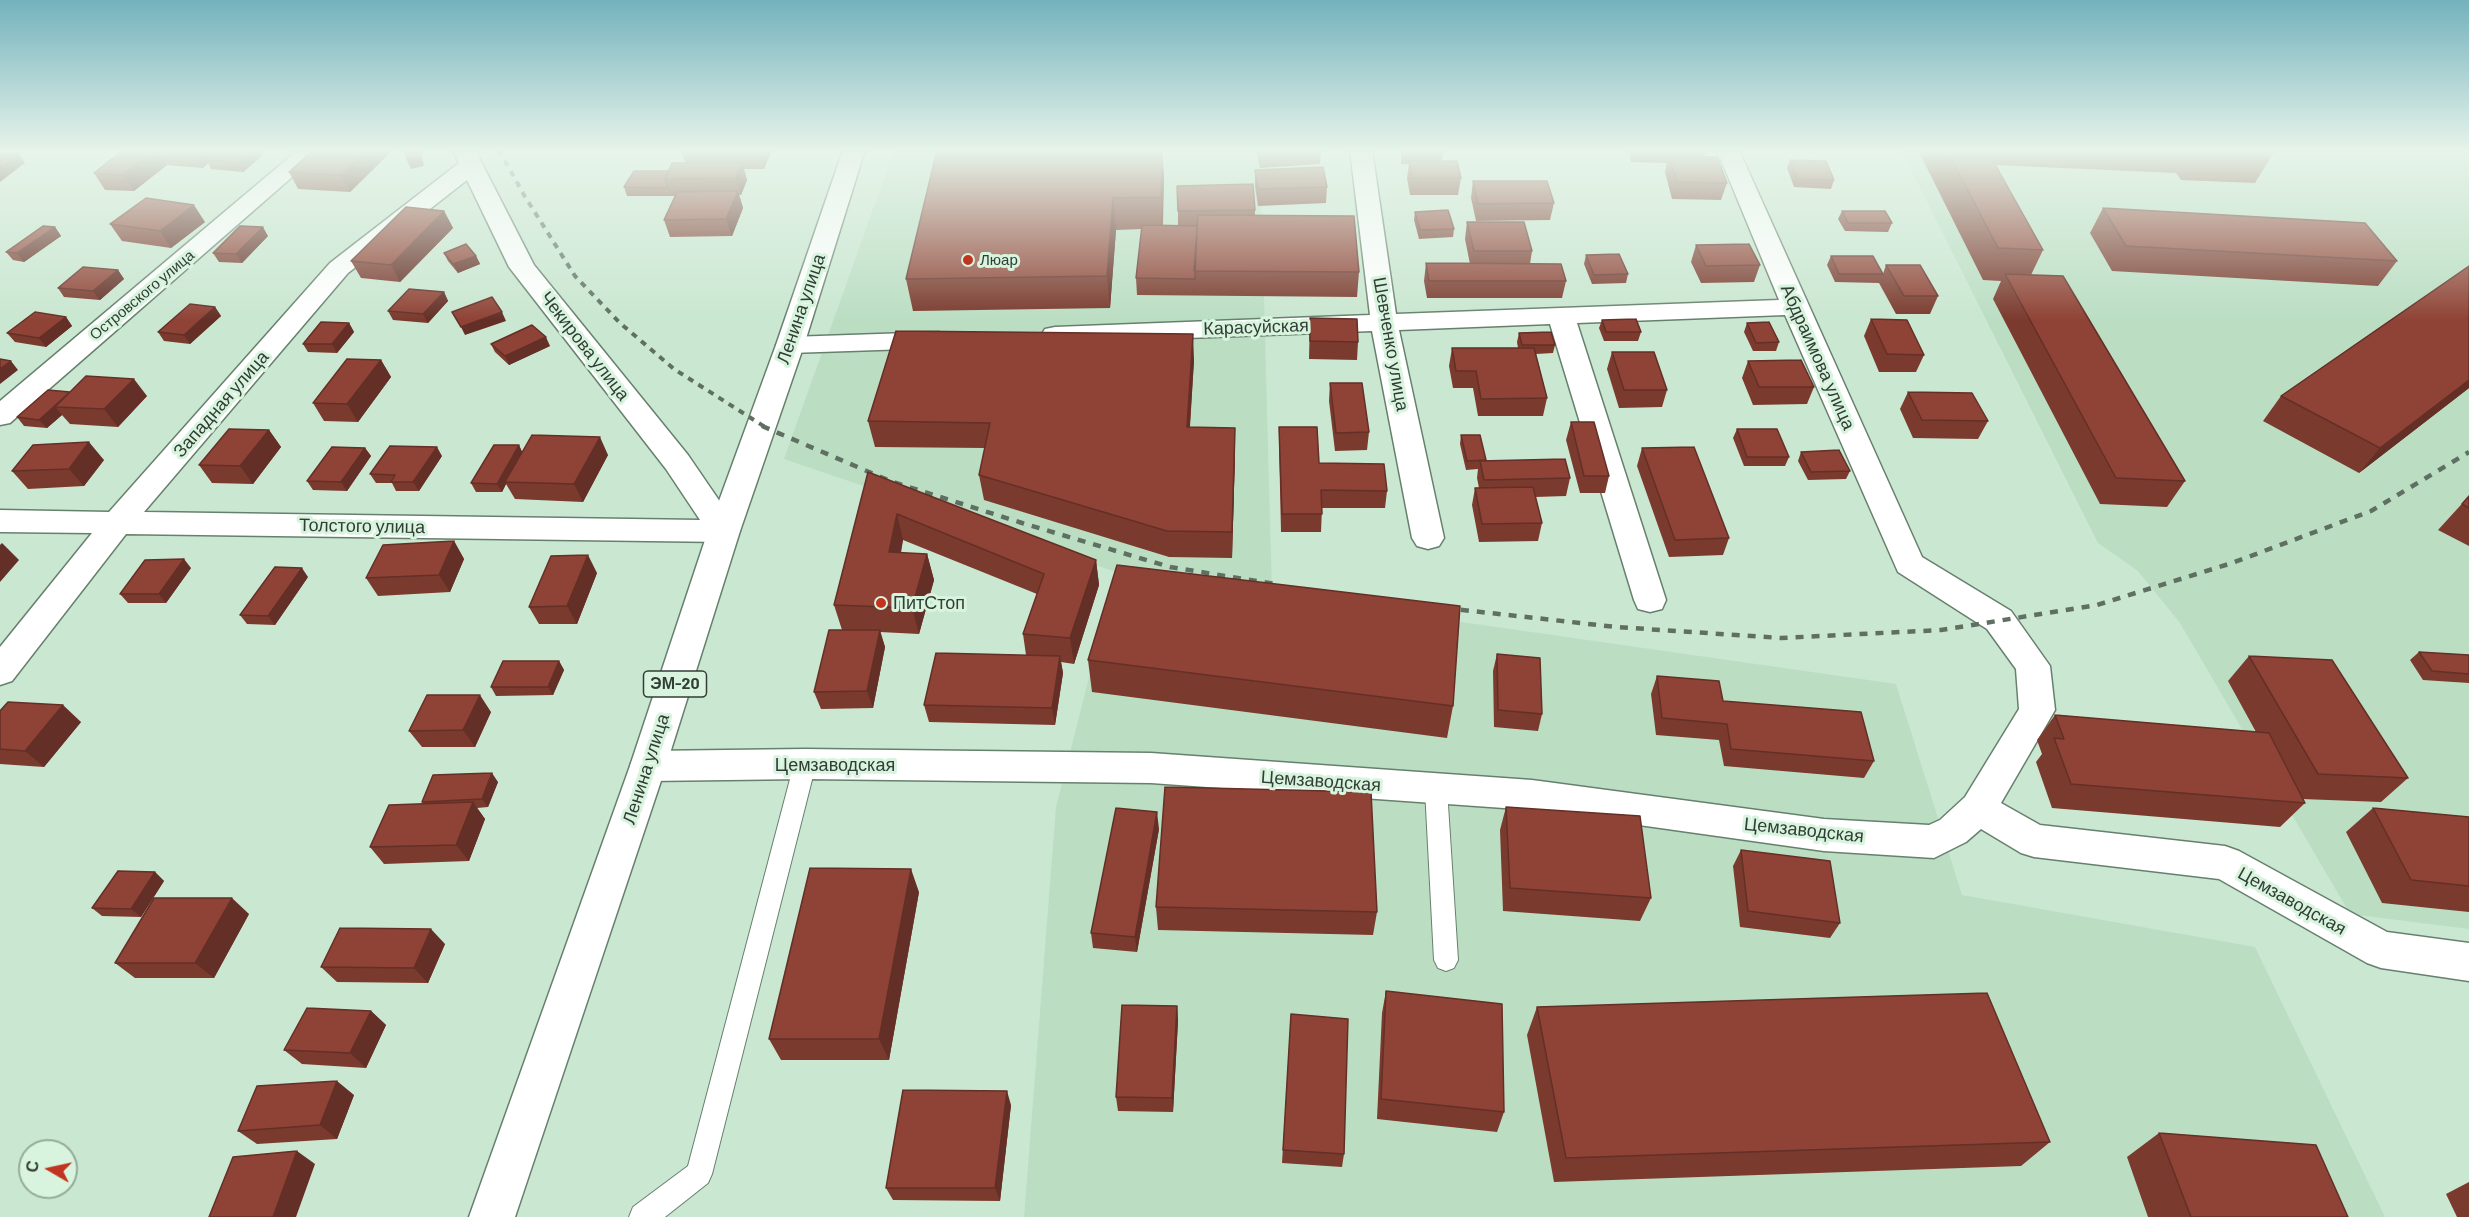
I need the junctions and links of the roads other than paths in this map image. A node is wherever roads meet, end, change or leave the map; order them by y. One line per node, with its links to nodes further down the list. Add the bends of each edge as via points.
1 (245, 207): 13 (street, Островского улица)
2 (410, 207): 15 (street, Западная улица, via 339,268)
3 (492, 207): 16 (street, Чекирова улица, via 522,267 677,462)
4 (835, 207): 12 (street, Ленина улица / ЭМ-20)
5 (1369, 207): 9 (street, Шевченко улица)
6 (1752, 207): 7 (street, Абдраимова улица)
7 (1795, 307): 8 (street, Карасуйская); 19 (street, Абдраимова улица, via 1910,564 1999,621)
8 (1561, 315): 9 (street, Карасуйская); 18 (street)
9 (1384, 322): 10 (street, Карасуйская); 17 (street, Шевченко улица)
10 (1032, 336)
11 (961, 339): 12 (street)
12 (790, 345): 16 (street, Ленина улица / ЭМ-20)
13 (0, 416)
14 (0, 521): 15 (street, Толстого улица)
15 (117, 523): 16 (street, Толстого улица); 20 (street, Западная улица)
16 (724, 531): 22 (street, Ленина улица / ЭМ-20)
17 (1428, 538)
18 (1650, 600)
19 (2033, 666): 24 (street, Цемзаводская, via 2037,710)
20 (0, 672)
21 (805, 764): 22 (street, Цемзаводская); 23 (street, Цемзаводская, via 1151,768); 28 (lane, via 699,1174)
22 (648, 766): 27 (street, Ленина улица / ЭМ-20)
23 (1436, 789): 24 (street, Цемзаводская, via 1532,795 1824,835 1934,842); 25 (lane)
24 (1978, 808): 26 (street, Цемзаводская, via 2034,841 2225,863 2381,950)
25 (1446, 960)
26 (2469, 962)
27 (492, 1217)
28 (643, 1217)

